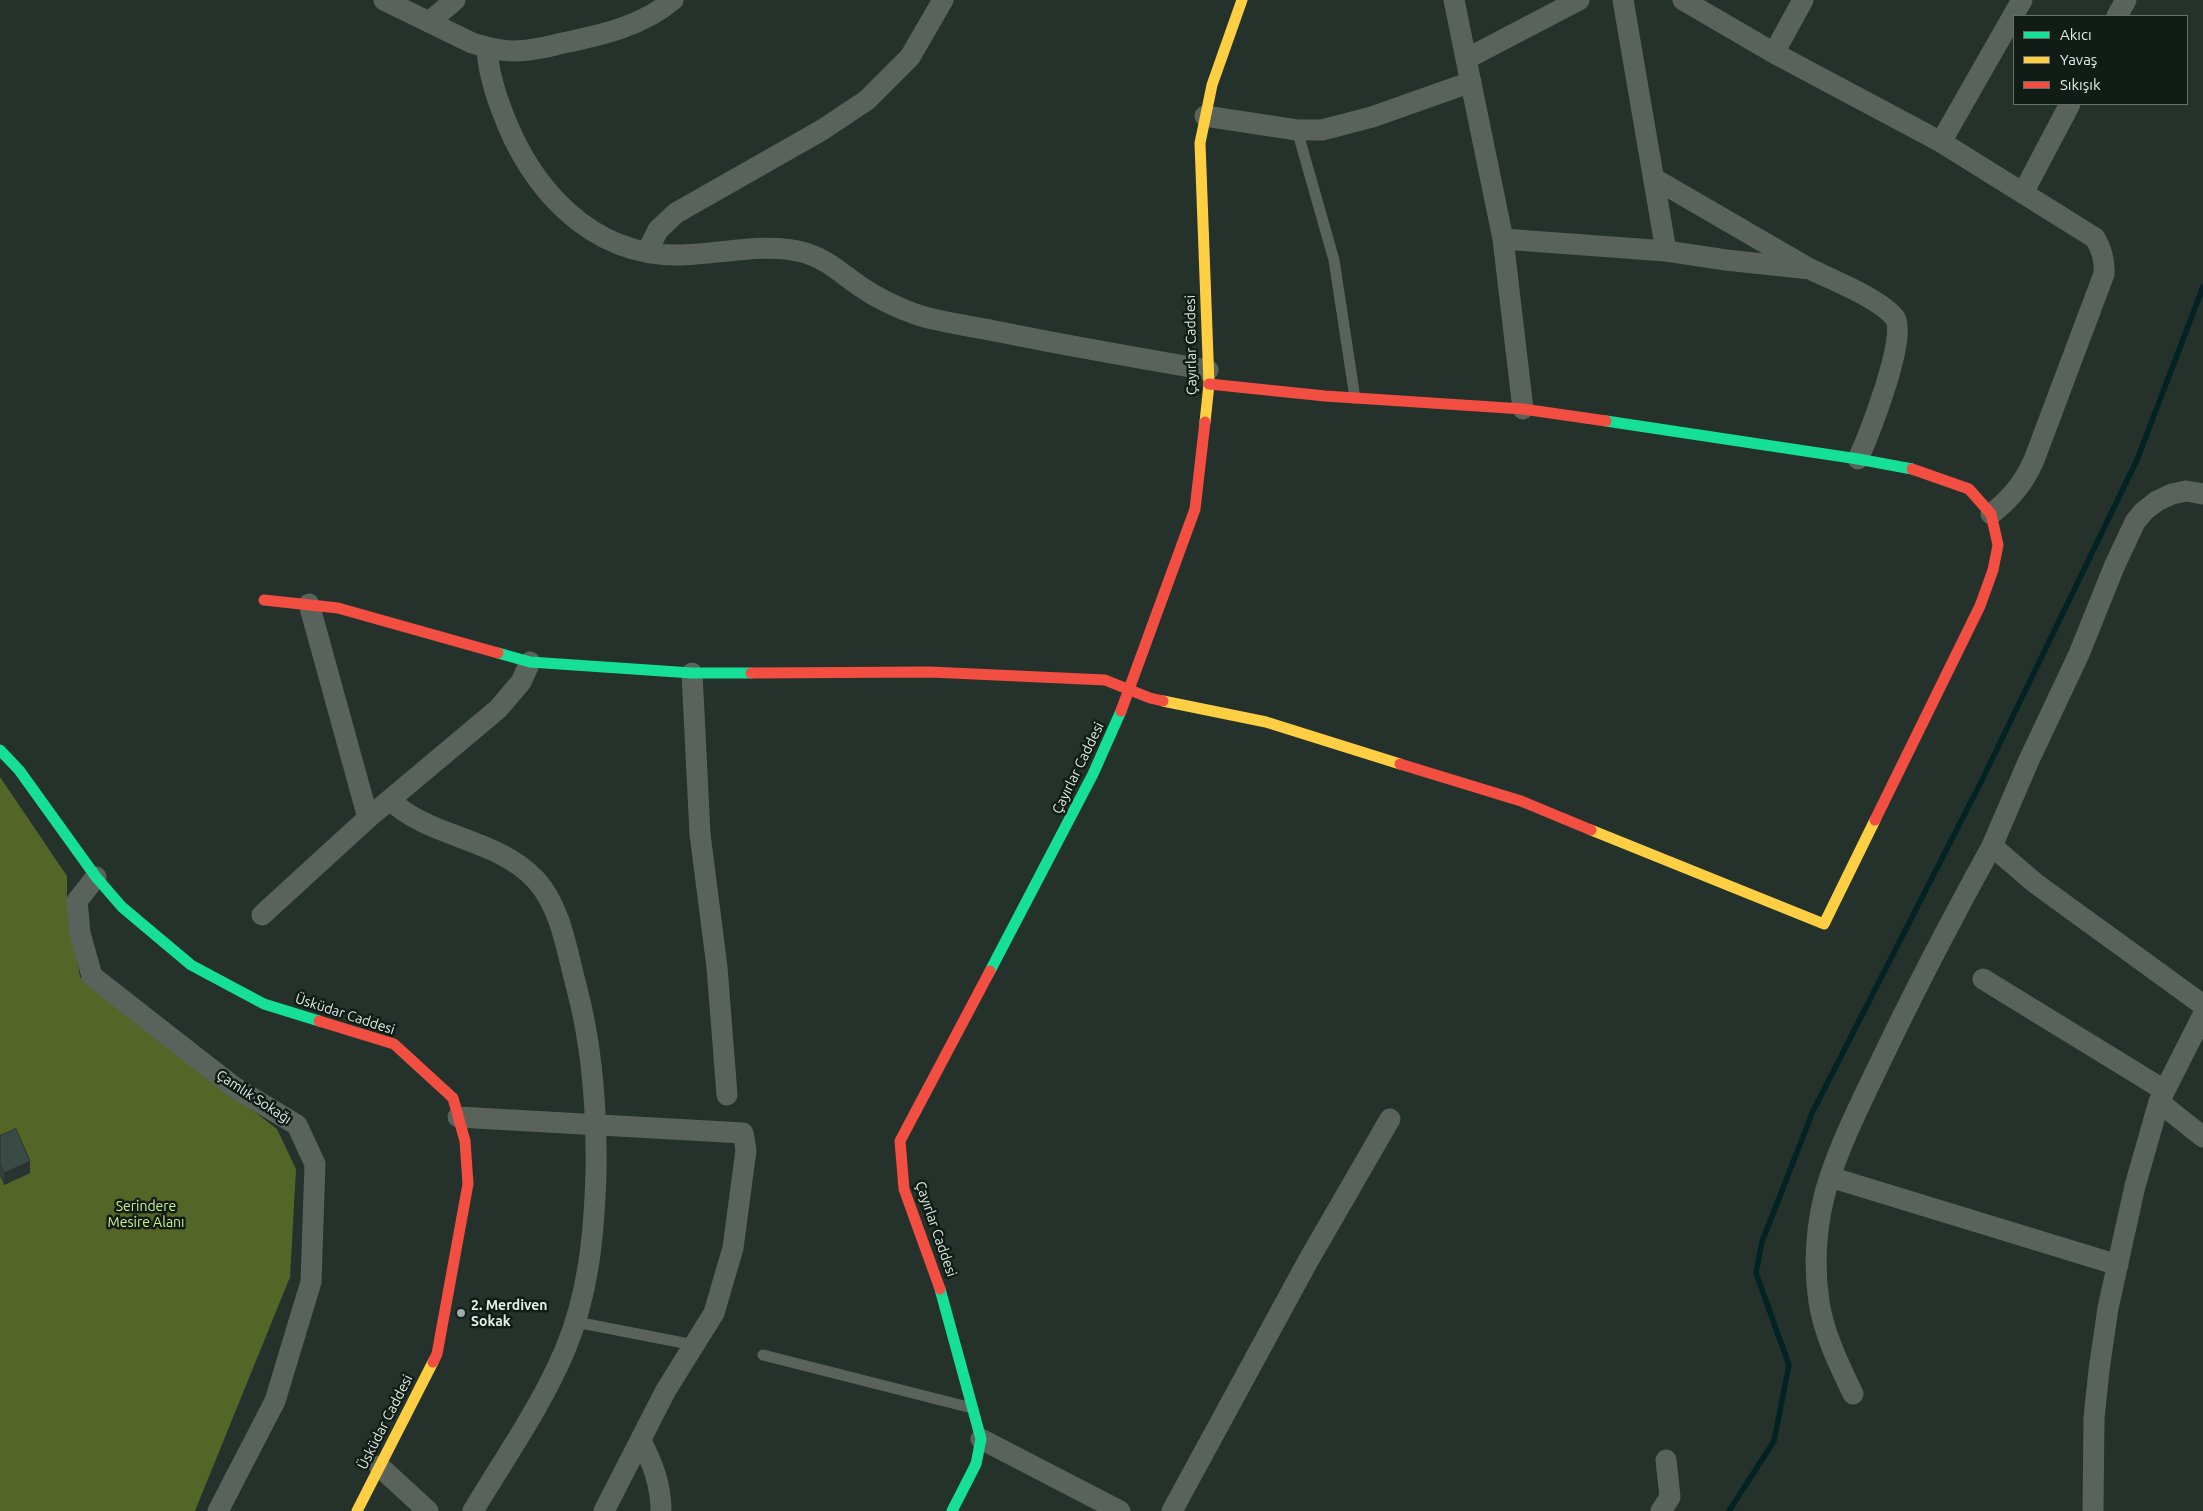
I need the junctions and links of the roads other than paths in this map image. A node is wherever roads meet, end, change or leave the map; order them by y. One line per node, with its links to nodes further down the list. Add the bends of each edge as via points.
1 (384, 0): 16 (street)
2 (455, 0): 16 (street)
3 (673, 0): 17 (street, via 647,17 600,35 532,50)
4 (942, 0): 29 (street, via 910,57 867,100 822,130 676,213 658,230)
5 (1242, 0): 22 (street, Çayırlar Caddesi, via 1212,84)
6 (1454, 0): 19 (street)
7 (1578, 0): 19 (street)
8 (1623, 0): 25 (street)
9 (1683, 0): 18 (street)
10 (1803, 0): 18 (street)
11 (2022, 0): 13 (street)
12 (2126, 0): 14 (street)
13 (2013, 15)
14 (2118, 15)
15 (2013, 16): 24 (street)
16 (429, 22): 17 (street)
17 (487, 48): 29 (street, via 490,74 508,126 519,152 544,189 560,206 595,232 614,242)
18 (1774, 53): 24 (street)
19 (1466, 59): 20 (street)
20 (1471, 82): 23 (street, via 1372,117 1322,130); 27 (street)
21 (2069, 105): 26 (street)
22 (1205, 116): 23 (street); 31 (street, Çayırlar Caddesi, via 1200,143)
23 (1297, 130): 32 (lane, via 1334,260)
24 (1941, 142): 26 (street)
25 (1654, 179): 28 (street); 30 (street)
26 (2022, 193): 36 (street, via 2095,238 2103,255 2104,274 2028,472 2014,494)
27 (1503, 238): 28 (street); 33 (street)
28 (1666, 251): 30 (street)
29 (647, 252): 31 (street, via 677,255 794,250 820,259 877,297 917,314)
30 (1810, 268): 34 (street, via 1876,303 1896,319 1899,328 1873,426)
31 (1209, 377): 32 (street); 41 (street, Çayırlar Caddesi, via 1195,509)
32 (1356, 398): 33 (street)
33 (1523, 409): 34 (street)
34 (1858, 460): 36 (street, via 1914,470 1968,489)
35 (2203, 494): 45 (street, via 2186,491 2157,500 2135,522)
36 (1991, 514): 41 (street, via 1998,545 1980,606 1824,924 1521,801 1266,722 1150,698)
37 (264, 600): 38 (street)
38 (309, 604): 39 (street, via 338,608); 44 (street)
39 (530, 662): 40 (street); 43 (street, via 521,682 498,709)
40 (692, 673): 41 (street, via 940,672 1105,680); 50 (street, via 700,834)
41 (1130, 690): 62 (street, Çayırlar Caddesi, via 1094,774 900,1141 904,1189 940,1287)
42 (0, 750): 46 (street, Üsküdar Caddesi, via 19,770)
43 (390, 800): 44 (street); 54 (street, via 418,820 515,862 545,893 558,918 584,1016 595,1086)
44 (368, 818): 47 (street)
45 (1992, 846): 49 (street, via 2035,883); 56 (street, via 1894,1032)
46 (96, 877): 52 (street, Üsküdar Caddesi, via 122,907 191,965 264,1004 394,1044 453,1098); 67 (street, Çamlık Sokağı, via 77,901 80,933 92,976 234,1087 297,1125 315,1164 311,1282 276,1401)
47 (262, 915)
48 (1983, 979): 51 (street)
49 (2201, 1002): 51 (street)
50 (727, 1095)
51 (2162, 1096): 55 (street); 57 (street, via 2135,1186)
52 (458, 1117): 54 (street); 66 (street, Üsküdar Caddesi, via 465,1141 468,1184 437,1354)
53 (1390, 1119): 75 (street, via 1308,1261)
54 (597, 1125): 58 (street, via 595,1223); 59 (street, via 743,1133 746,1150 733,1248 714,1313)
55 (2203, 1137)
56 (1830, 1177): 57 (street); 61 (street, via 1819,1222 1819,1303)
57 (2118, 1265): 77 (street, via 2108,1308 2094,1418)
58 (576, 1322): 59 (lane); 70 (street, via 543,1394)
59 (694, 1345): 64 (street, via 666,1390)
60 (763, 1355): 62 (lane)
61 (1853, 1394)
62 (974, 1408): 63 (street, Çayırlar Caddesi)
63 (982, 1438): 73 (street, Çayırlar Caddesi, via 976,1464); 74 (street)
64 (641, 1441): 71 (street); 72 (street, via 655,1470)
65 (1666, 1460): 76 (street, via 1670,1497)
66 (380, 1466): 68 (street, Üsküdar Caddesi); 69 (street)
67 (218, 1511)
68 (357, 1511)
69 (428, 1511)
70 (473, 1511)
71 (604, 1511)
72 (661, 1511)
73 (952, 1511)
74 (1120, 1511)
75 (1172, 1511)
76 (1661, 1511)
77 (2093, 1511)

